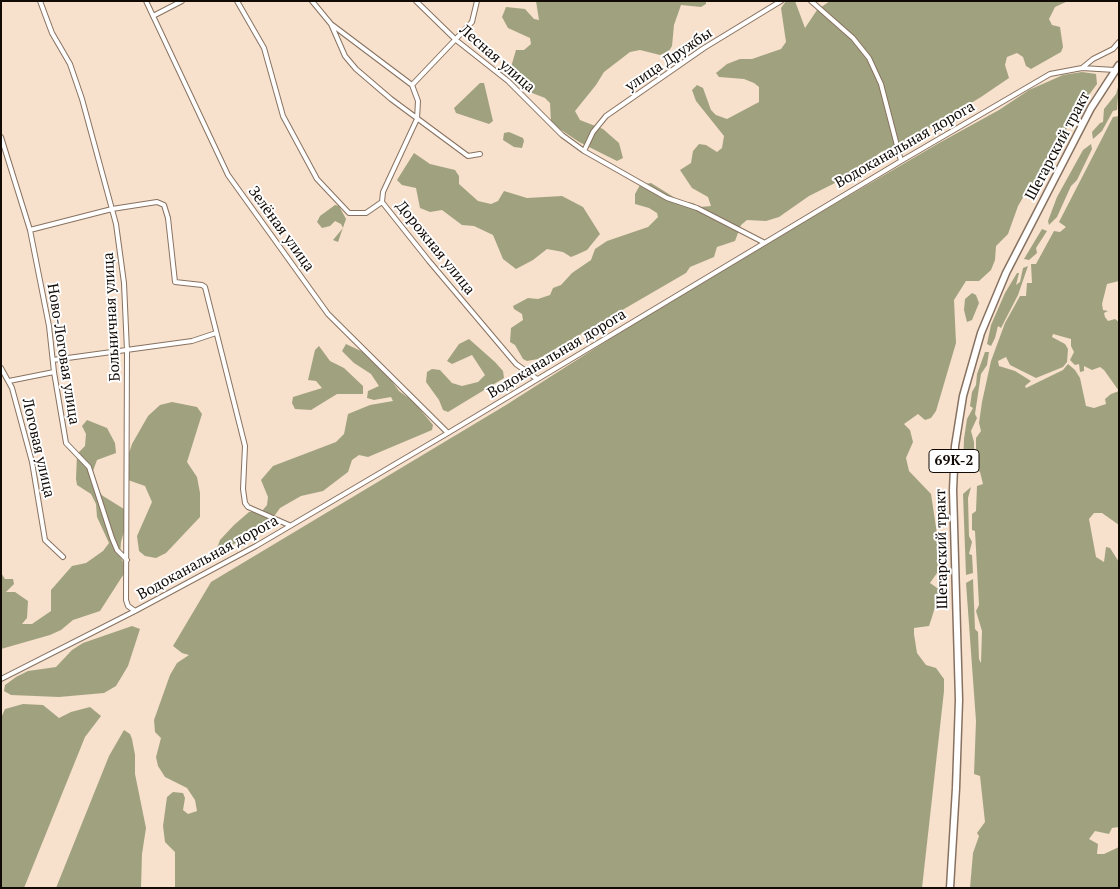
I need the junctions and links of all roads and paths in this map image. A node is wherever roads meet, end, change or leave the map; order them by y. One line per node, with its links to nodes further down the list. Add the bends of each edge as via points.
1 (40, 1): 23 (street, Больничная улица, via 52,33 70,64)
2 (146, 1): 10 (street, Зелёная улица)
3 (182, 1): 10 (street)
4 (237, 1): 22 (street, via 264,48 283,116 317,179 349,213 366,213)
5 (312, 1): 11 (street)
6 (416, 1): 12 (street, Лесная улица)
7 (477, 1): 12 (street, via 472,22)
8 (781, 1): 19 (street, улица Дружбы, via 704,48 606,116 593,132)
9 (811, 1): 21 (street, via 869,58 881,84)
10 (153, 16): 33 (street, Зелёная улица, via 228,175 328,314)
11 (332, 24): 16 (street); 17 (street, via 350,64)
12 (456, 40): 16 (street); 19 (street, Лесная улица, via 508,81 562,135)
13 (1119, 42): 14 (street, Водоканальная дорога, via 1114,49)
14 (1082, 68): 15 (street); 21 (street, Водоканальная дорога, via 1050,74)
15 (1117, 68): 39 (main road, Шегарский тракт / 69К-2, via 1084,123 999,288 976,349 963,396 953,490 959,706)
16 (412, 85): 17 (street, Дорожная улица, via 418,101)
17 (417, 119): 20 (street, via 468,156); 22 (street, Дорожная улица, via 382,192)
18 (1, 137): 24 (street, Ново-Логовая улица)
19 (584, 152): 25 (street, Лесная улица, via 667,198 697,208)
20 (480, 154)
21 (900, 161): 25 (street, Водоканальная дорога)
22 (382, 202): 31 (street, Дорожная улица, via 516,364)
23 (112, 209): 24 (street); 26 (street, via 157,202 164,205 175,282 205,287); 27 (street, Больничная улица, via 124,283)
24 (30, 230): 28 (street, Ново-Логовая улица, via 49,326)
25 (763, 242): 31 (street, Водоканальная дорога)
26 (216, 333): 27 (street, via 192,341); 34 (street, via 245,446 243,489 246,503 248,507)
27 (127, 351): 28 (street); 36 (street, Больничная улица)
28 (52, 360): 30 (street, Ново-Логовая улица)
29 (1, 368): 32 (street, Логовая улица)
30 (54, 372): 32 (street); 36 (street, Ново-Логовая улица, via 66,443 89,467 112,538 117,550)
31 (537, 379): 33 (street, Водоканальная дорога)
32 (9, 381): 35 (street, Логовая улица, via 36,481 45,540)
33 (448, 433): 34 (street, Водоканальная дорога)
34 (289, 525): 37 (street, Водоканальная дорога)
35 (63, 557)
36 (127, 560): 37 (street, Больничная улица, via 126,604)
37 (135, 612): 38 (street, Водоканальная дорога)
38 (1, 679)
39 (950, 888)

